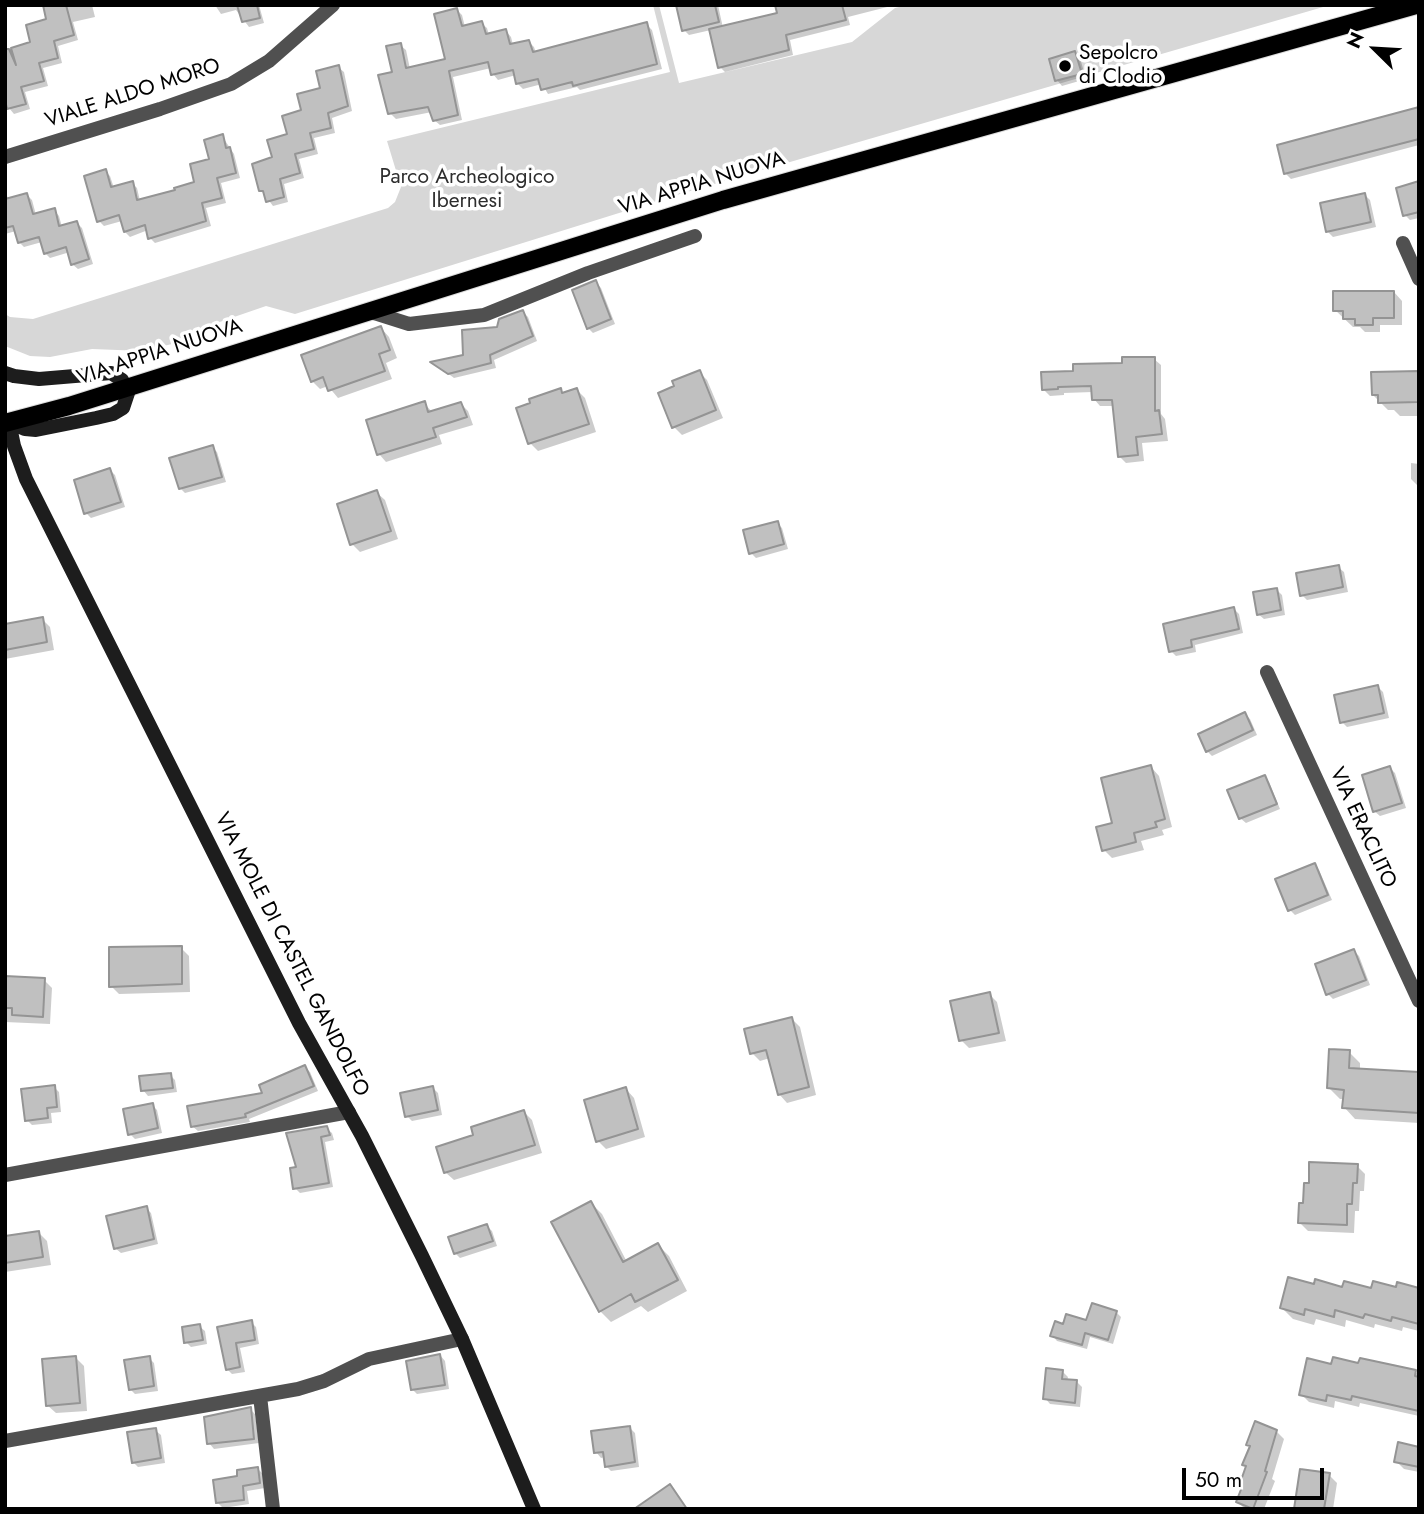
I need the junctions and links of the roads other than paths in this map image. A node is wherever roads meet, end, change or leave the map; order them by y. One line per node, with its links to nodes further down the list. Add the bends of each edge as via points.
1 (333, 5): 3 (street, VIALE ALDO MORO, via 269,61 231,84)
2 (1416, 5): 7 (main road, VIA APPIA NUOVA, via 736,196)
3 (5, 157)
4 (695, 236): 7 (street, via 484,315 409,324)
5 (1403, 243): 6 (street)
6 (1419, 279)
7 (368, 311): 9 (main road, VIA APPIA NUOVA)
8 (5, 373): 9 (street, via 39,379 106,373 119,377)
9 (127, 387): 10 (main road, VIA APPIA NUOVA)
10 (7, 423): 13 (street, VIA MOLE DI CASTEL GANDOLFO, via 26,479 299,1023)
11 (1267, 672): 12 (street, VIA ERACLITO)
12 (1419, 1001)
13 (349, 1112): 14 (street); 15 (street, VIA MOLE DI CASTEL GANDOLFO)
14 (5, 1175)
15 (461, 1339): 16 (street, via 369,1359 316,1384); 19 (street, VIA MOLE DI CASTEL GANDOLFO)
16 (260, 1396): 17 (street); 18 (street)
17 (5, 1441)
18 (273, 1509)
19 (534, 1509)

